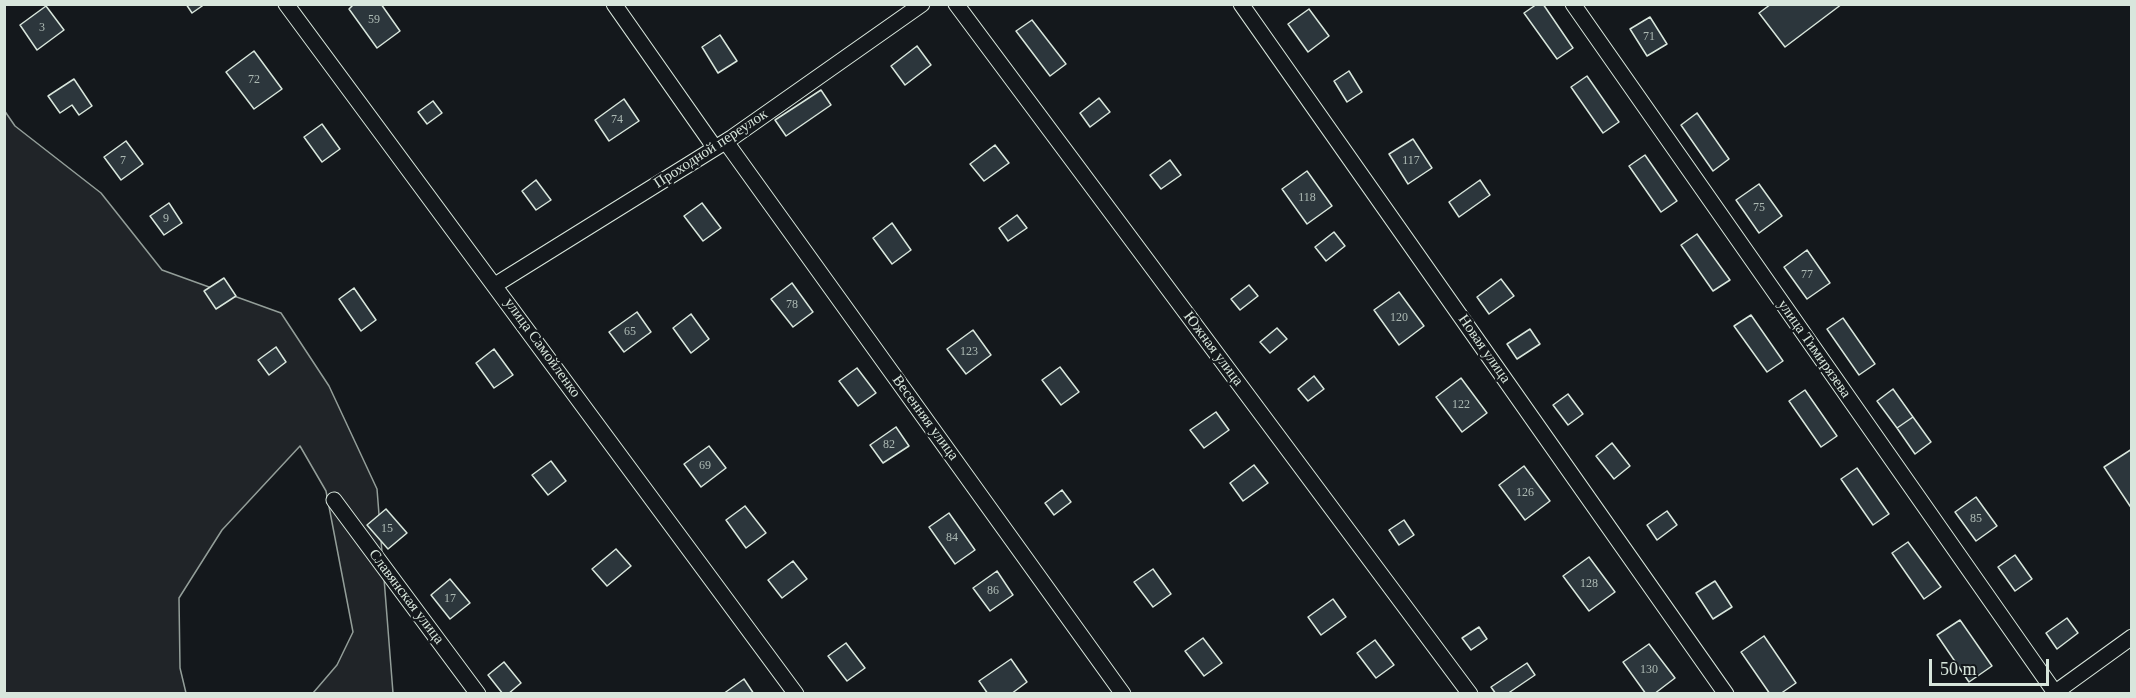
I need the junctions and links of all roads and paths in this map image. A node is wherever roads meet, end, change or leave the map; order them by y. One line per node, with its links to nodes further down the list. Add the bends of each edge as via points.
1 (286, 4): 8 (street, улица Самойленко)
2 (614, 4): 7 (street, Весенняя улица)
3 (922, 4): 7 (street, Проходной переулок)
4 (956, 4): 14 (street, Южная улица)
5 (1241, 4): 15 (street, Новая улица)
6 (1573, 4): 16 (street, улица Тимирязева)
7 (721, 145): 8 (street, Проходной переулок); 13 (street, Весенняя улица)
8 (495, 285): 12 (street, улица Самойленко)
9 (334, 500): 11 (street, Славянская улица)
10 (2132, 637): 16 (street)
11 (478, 693)
12 (796, 693)
13 (1123, 693)
14 (1470, 693)
15 (1726, 693)
16 (2055, 693)

